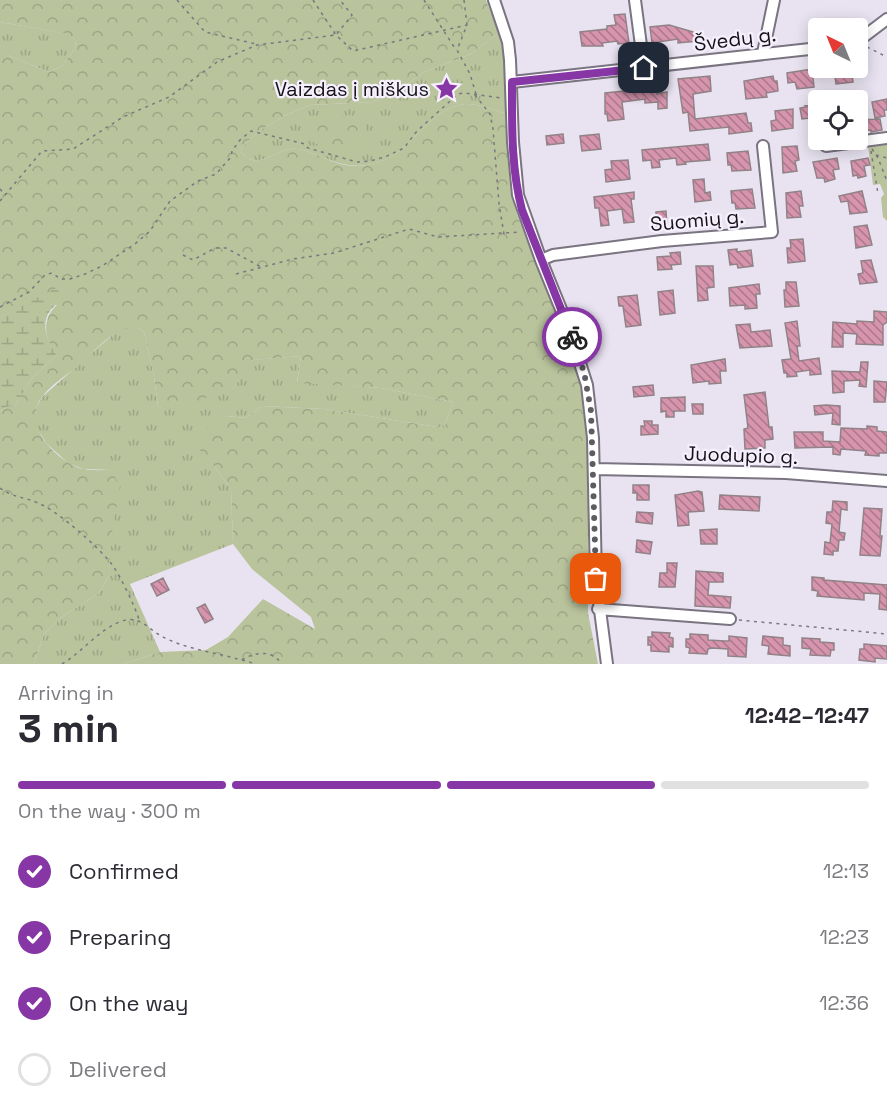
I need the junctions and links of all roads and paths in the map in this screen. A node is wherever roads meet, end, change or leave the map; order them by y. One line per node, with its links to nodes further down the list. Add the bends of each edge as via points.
1 (177, 0): 14 (path, via 205,32)
2 (313, 0): 12 (path)
3 (340, 0): 12 (path, via 352,15)
4 (424, 0): 11 (path)
5 (464, 0): 10 (path)
6 (494, 0): 21 (street, via 508,42)
7 (635, 0): 20 (street)
8 (774, 0): 18 (street)
9 (887, 19): 13 (street)
10 (467, 25): 11 (path); 17 (path)
11 (444, 29): 12 (path, via 353,51); 17 (path)
12 (336, 35): 14 (path)
13 (868, 38)
14 (257, 45): 33 (path, via 217,62 169,97 123,117 73,149 42,150)
15 (868, 47): 19 (path)
16 (808, 49): 18 (street, Švedų g.)
17 (457, 50): 23 (path)
18 (763, 53): 20 (street, Švedų g.)
19 (887, 57)
20 (644, 68): 21 (street, Švedų g.)
21 (512, 82): 24 (street)
22 (474, 95): 23 (path); 36 (path, via 490,114); 41 (path, via 453,97 404,148 370,162 357,162 305,144 251,132 216,174 198,181 170,201 150,231 135,244 85,274 70,279 45,274 29,292)
23 (478, 95): 24 (path)
24 (512, 100): 35 (street, via 515,179)
25 (887, 138): 26 (street)
26 (868, 140)
27 (763, 146): 38 (street, Suomių g., via 772,232 662,240)
28 (876, 154): 29 (path); 30 (path); 32 (path, via 871,148)
29 (887, 158)
30 (887, 181)
31 (0, 189): 33 (path)
32 (878, 194)
33 (5, 196): 34 (path)
34 (0, 201)
35 (530, 231): 36 (path); 38 (street)
36 (504, 234): 39 (path, via 438,237 409,229 334,253)
37 (183, 255): 39 (path, via 193,260 215,248 226,248)
38 (541, 260): 42 (street, via 585,376)
39 (262, 267): 40 (path)
40 (236, 274)
41 (0, 308)
42 (594, 470): 43 (street, Juodupio g., via 786,473); 45 (street)
43 (887, 481)
44 (0, 488): 46 (path, via 13,497 50,509 105,556 115,568)
45 (598, 609): 47 (street); 53 (street)
46 (139, 620): 49 (path, via 172,642); 50 (path, via 115,624)
47 (730, 620): 48 (path)
48 (887, 634)
49 (242, 660): 51 (path); 52 (path, via 265,652)
50 (62, 664)
51 (256, 664)
52 (282, 664)
53 (607, 664)

